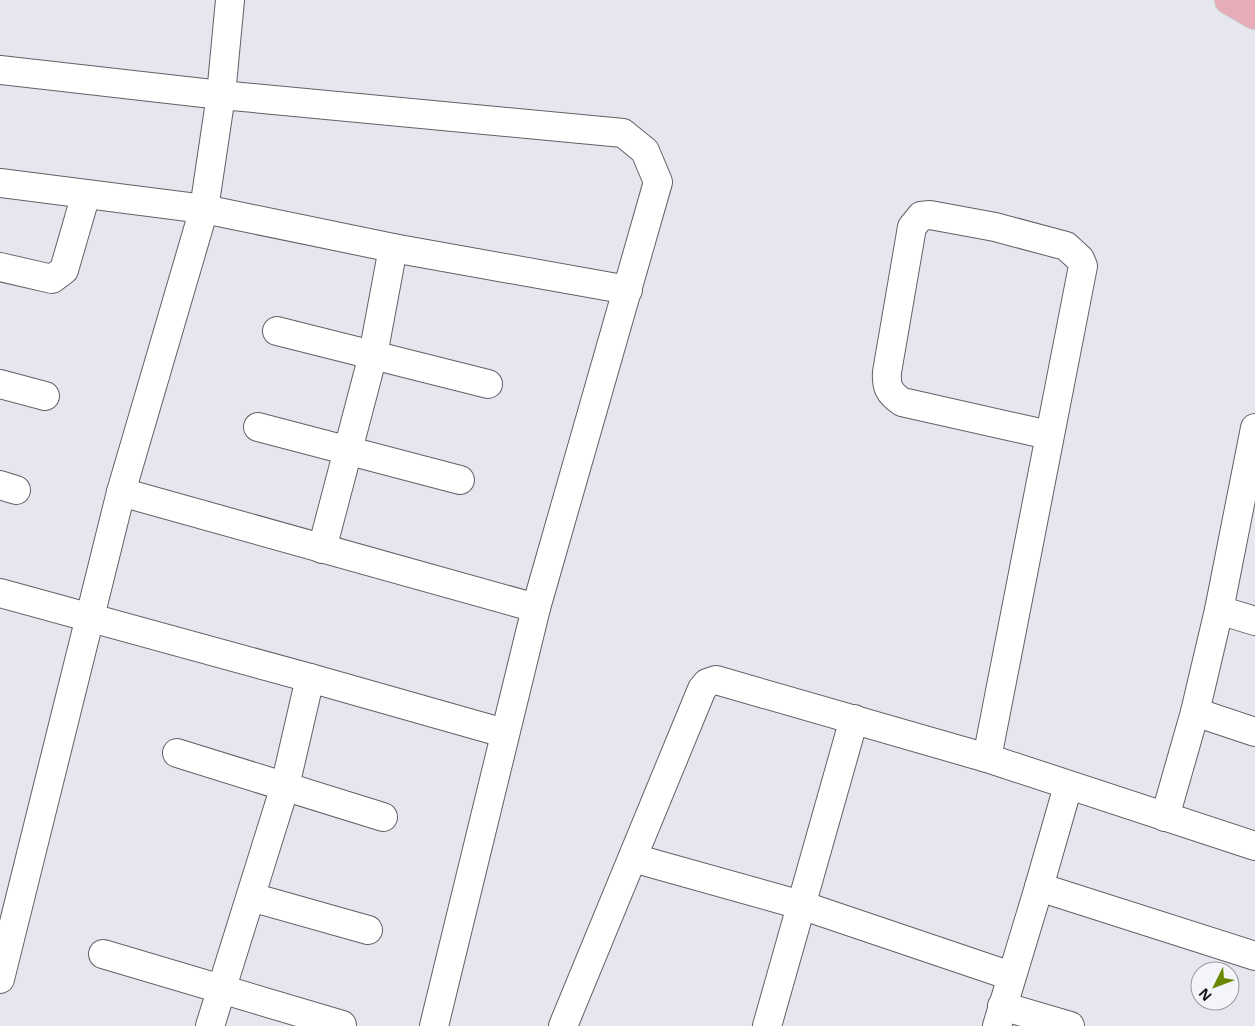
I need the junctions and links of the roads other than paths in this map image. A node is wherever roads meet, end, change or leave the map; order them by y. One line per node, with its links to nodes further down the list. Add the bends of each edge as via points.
1 (230, 0): 5 (street)
2 (1229, 0): 3 (main road)
3 (1255, 15)
4 (0, 70): 5 (street)
5 (221, 95): 8 (street); 11 (street, via 623,134 645,151 658,182)
6 (0, 183): 7 (street)
7 (86, 194): 8 (street); 10 (street, via 64,270 52,279)
8 (204, 209): 9 (street); 22 (street)
9 (393, 248): 11 (street); 13 (street)
10 (0, 266)
11 (628, 290): 26 (street)
12 (277, 332): 13 (street)
13 (373, 355): 15 (street); 20 (street)
14 (0, 384): 16 (street)
15 (488, 384)
16 (45, 396)
17 (258, 427): 20 (street)
18 (1255, 428): 23 (street)
19 (1049, 435): 19 (street, via 902,402 891,394 886,385 888,362 912,227 922,216 1004,229 1066,246 1080,259 1083,266); 36 (street)
20 (348, 451): 21 (street); 24 (street)
21 (460, 480)
22 (120, 492): 24 (street); 28 (street)
23 (1247, 507): 27 (street)
24 (322, 549): 26 (street)
25 (0, 593): 28 (street)
26 (536, 608): 34 (street)
27 (1219, 610): 29 (street); 31 (street)
28 (90, 617): 30 (street); 50 (street)
29 (1255, 621)
30 (310, 678): 34 (street); 37 (street)
31 (1194, 712): 33 (street); 40 (street)
32 (854, 719): 36 (street); 42 (street, via 716,680 707,683); 45 (street)
33 (1255, 732)
34 (504, 733): 55 (street)
35 (177, 753): 37 (street)
36 (988, 758): 38 (street)
37 (285, 786): 39 (street); 44 (street)
38 (1068, 786): 40 (street); 43 (street)
39 (383, 816)
40 (1165, 817): 41 (street)
41 (1255, 846)
42 (633, 858): 45 (street); 56 (street)
43 (1039, 887): 48 (street); 49 (street)
44 (250, 897): 46 (street); 51 (street)
45 (801, 905): 49 (street); 57 (street)
46 (368, 930)
47 (103, 954): 51 (street)
48 (1255, 956)
49 (1010, 976): 52 (street)
50 (0, 978)
51 (222, 990): 53 (street); 54 (street)
52 (999, 1016): 58 (street)
53 (342, 1025)
54 (210, 1026)
55 (434, 1026)
56 (563, 1026)
57 (767, 1026)
58 (1070, 1026)

